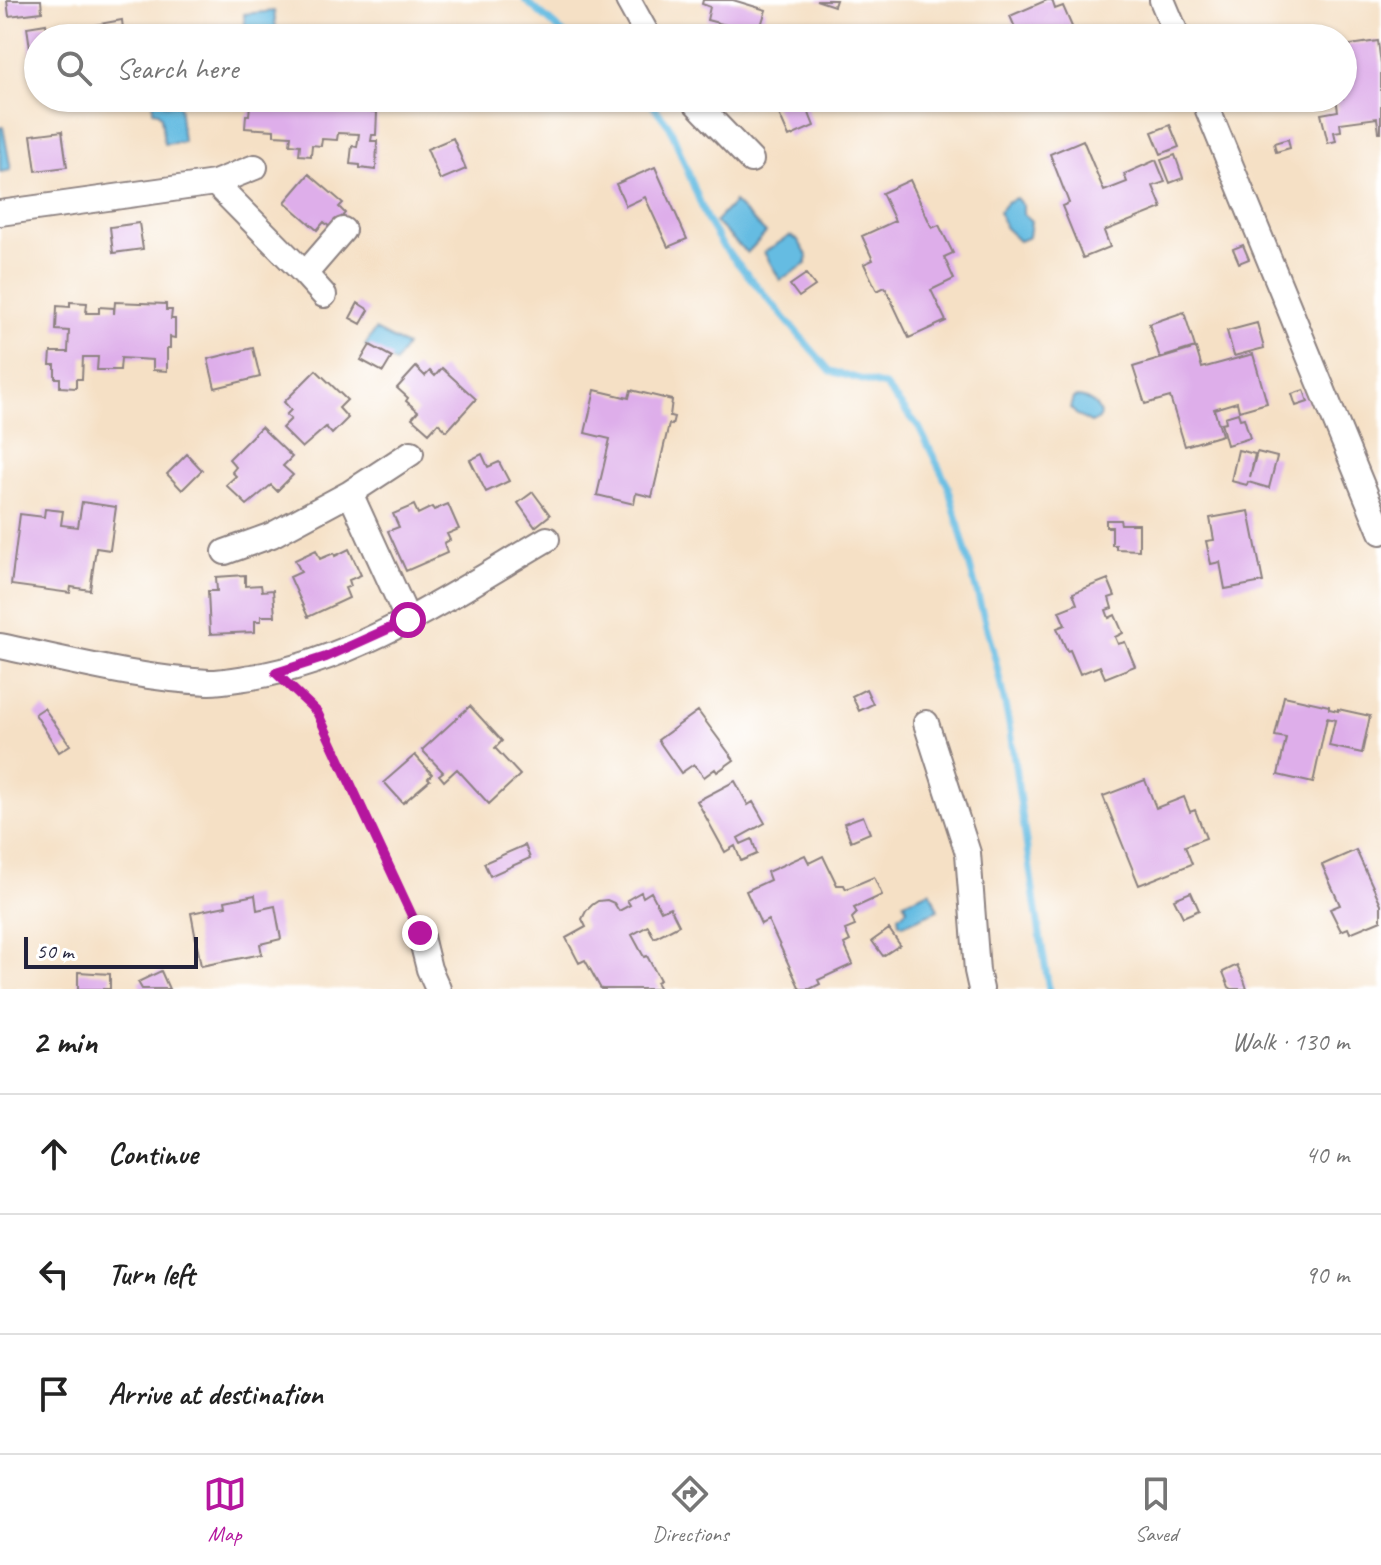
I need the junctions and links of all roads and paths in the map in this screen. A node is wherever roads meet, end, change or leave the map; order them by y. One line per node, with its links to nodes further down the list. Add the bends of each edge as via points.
1 (628, 0): 3 (street)
2 (1162, 0): 4 (street)
3 (641, 24)
4 (1172, 24)
5 (705, 112): 7 (street)
6 (1209, 112): 16 (street)
7 (751, 160)
8 (255, 167): 9 (street)
9 (215, 183): 10 (street); 12 (street)
10 (0, 213)
11 (343, 230): 12 (street)
12 (305, 274): 13 (street)
13 (324, 295)
14 (411, 453): 15 (street)
15 (350, 493): 18 (street, via 272,535); 19 (street)
16 (1381, 532)
17 (547, 539): 19 (street)
18 (225, 552)
19 (408, 620): 21 (street)
20 (0, 646): 21 (street, via 120,671 212,682)
21 (276, 673): 23 (path, via 317,712)
22 (926, 723): 25 (street, via 968,853)
23 (420, 933): 24 (street)
24 (438, 989)
25 (981, 989)

